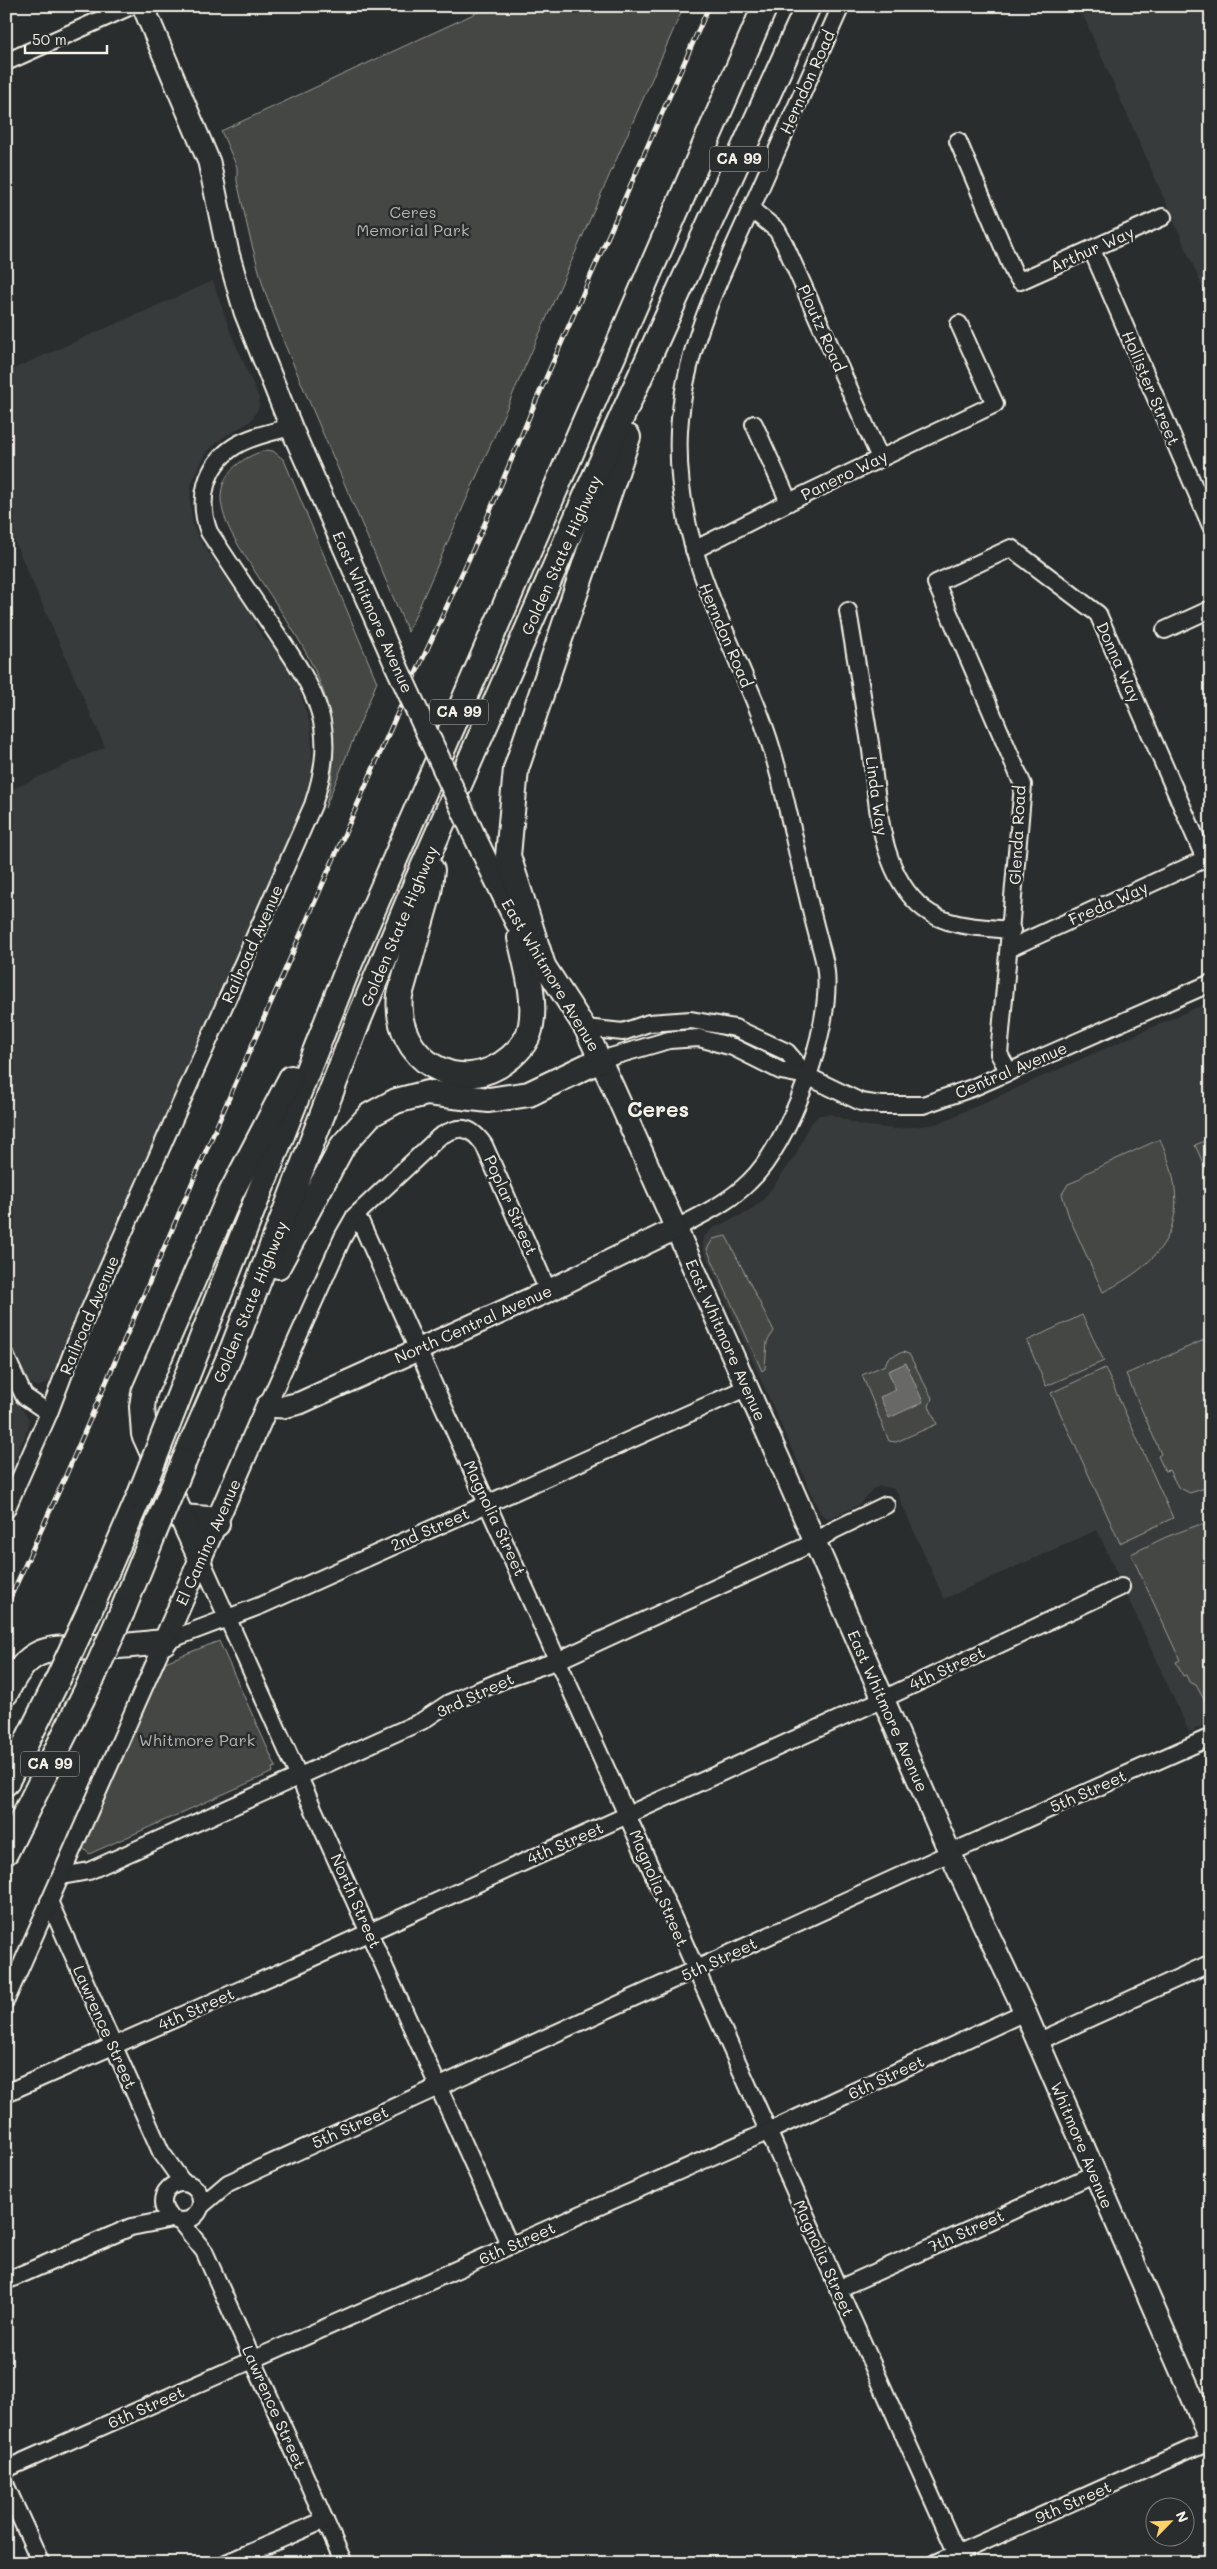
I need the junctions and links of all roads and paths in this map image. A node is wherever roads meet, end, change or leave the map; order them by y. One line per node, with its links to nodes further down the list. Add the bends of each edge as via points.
1 (131, 6): 6 (street)
2 (143, 6): 14 (main road, East Whitmore Avenue, via 209,162 236,285)
3 (765, 6): 28 (highway, Golden State Highway / CA 99)
4 (808, 6): 11 (highway, Golden State Highway / CA 99)
5 (841, 6): 8 (street, Herndon Road)
6 (6, 62)
7 (958, 141): 10 (street, Arthur Way, via 1020,281)
8 (751, 209): 15 (street, Ploutz Road, via 777,230 785,245); 18 (street, Herndon Road, via 700,324 682,395 680,479)
9 (1163, 217): 10 (street, Arthur Way)
10 (1092, 250): 17 (street, Hollister Street)
11 (670, 312): 23 (highway, Golden State Highway / CA 99); 29 (highway, via 516,770 508,856)
12 (959, 324): 15 (street, Panero Way, via 995,404)
13 (754, 424): 16 (street)
14 (291, 427): 25 (main road, East Whitmore Avenue, bridge, via 395,663); 44 (street, Railroad Avenue, via 249,439 223,455 205,484 204,512 209,532 315,695 324,738 320,784 82,1328)
15 (880, 458): 16 (street, Panero Way)
16 (789, 502): 18 (street, Panero Way)
17 (1211, 526)
18 (694, 550): 34 (street, Herndon Road, via 708,595 760,715 785,801 826,973 823,1022)
19 (936, 583): 24 (street, Donna Way, via 1011,548 1098,614); 26 (street, Glenda Road, via 1023,785)
20 (1211, 609): 22 (street)
21 (848, 611): 26 (street, Linda Way, via 870,742 880,830 899,878 913,899 936,917 956,924)
22 (1165, 630)
23 (438, 834): 25 (highway, via 429,893 399,1008 405,1036 413,1049 433,1067 466,1076 485,1072 499,1067 528,1038 532,1005); 40 (highway, Golden State Highway / CA 99, via 359,1019)
24 (1205, 859): 27 (street, Freda Way)
25 (516, 922): 29 (main road, East Whitmore Avenue)
26 (1012, 930): 27 (street, Glenda Road)
27 (1010, 948): 33 (street, Glenda Road, via 999,1054)
28 (350, 963): 48 (highway, via 230,1193 144,1393 144,1434); 60 (highway, Golden State Highway / CA 99, bridge, via 139,1497 58,1679)
29 (543, 966): 31 (main road, East Whitmore Avenue)
30 (1211, 983): 33 (street, Central Avenue)
31 (585, 1028): 32 (main road, East Whitmore Avenue); 34 (street, via 623,1032 649,1023 691,1020 735,1028 787,1052)
32 (600, 1060): 34 (street, via 669,1040 699,1038 733,1047 780,1071); 37 (main road, East Whitmore Avenue); 40 (highway, via 529,1094 489,1100 426,1093 396,1101 370,1114 343,1145)
33 (1009, 1072): 34 (street, Central Avenue, via 936,1101 902,1106 861,1102)
34 (807, 1076): 37 (street, Herndon Road, via 787,1126 752,1180 719,1206)
35 (463, 1128): 36 (street, El Camino Avenue, via 453,1128 439,1137); 38 (street, Poplar Street, via 476,1134 484,1145)
36 (355, 1216): 39 (street, Magnolia Street); 43 (street, El Camino Avenue)
37 (675, 1229): 38 (main road, North Central Avenue); 42 (main road, East Whitmore Avenue)
38 (548, 1291): 39 (main road, North Central Avenue)
39 (418, 1349): 43 (main road, North Central Avenue, via 300,1403); 45 (street, Magnolia Street)
40 (231, 1353): 62 (highway, Golden State Highway / CA 99, bridge, via 93,1677)
41 (6, 1357): 44 (street, via 24,1396)
42 (748, 1387): 45 (street, 2nd Street); 50 (main road, East Whitmore Avenue)
43 (267, 1406): 49 (main road, El Camino Avenue)
44 (49, 1413): 47 (street, Railroad Avenue)
45 (488, 1503): 53 (street, 2nd Street); 55 (street, Magnolia Street)
46 (886, 1505): 50 (street, 3rd Street)
47 (6, 1510)
48 (181, 1517): 49 (highway, via 209,1519); 51 (highway)
49 (217, 1524): 51 (main road, El Camino Avenue)
50 (815, 1542): 55 (street, 3rd Street); 57 (main road, East Whitmore Avenue)
51 (200, 1557): 53 (street, North Street); 54 (main road, El Camino Avenue)
52 (1121, 1586): 57 (street, 4th Street)
53 (228, 1618): 54 (street, 2nd Street); 59 (street, North Street)
54 (164, 1642): 56 (highway, via 51,1648 27,1661); 64 (street, El Camino Avenue)
55 (559, 1660): 59 (street, 3rd Street, via 449,1703 422,1721); 61 (street, Magnolia Street)
56 (6, 1693)
57 (883, 1699): 61 (street, 4th Street); 63 (main road, East Whitmore Avenue)
58 (1211, 1737): 63 (street, 5th Street)
59 (300, 1777): 64 (street, 3rd Street, via 89,1871); 66 (street, North Street)
60 (6, 1783)
61 (628, 1814): 66 (street, 4th Street); 68 (street, Magnolia Street)
62 (6, 1852)
63 (950, 1853): 68 (street, 5th Street); 70 (main road, Whitmore Avenue)
64 (62, 1876): 65 (street, El Camino Avenue)
65 (49, 1901): 69 (street, El Camino Avenue); 72 (street, Lawrence Street)
66 (370, 1931): 72 (street, 4th Street); 73 (street, North Street)
67 (1211, 1963): 71 (street)
68 (695, 1971): 73 (street, 5th Street); 75 (street, Magnolia Street)
69 (6, 2000)
70 (1025, 2012): 71 (main road, Whitmore Avenue); 75 (street, 6th Street)
71 (1038, 2042): 77 (main road, Whitmore Avenue)
72 (114, 2047): 74 (street, 4th Street); 76 (street, Lawrence Street)
73 (438, 2088): 78 (street, 5th Street); 84 (street, North Street)
74 (6, 2093)
75 (767, 2132): 84 (street, 6th Street); 87 (street, Magnolia Street)
76 (161, 2152): 79 (street, Lawrence Street); 80 (street, Lawrence Street)
77 (1094, 2174): 87 (street, 7th Street); 89 (main road, Whitmore Avenue)
78 (228, 2183): 79 (street, 5th Street); 81 (street, 5th Street)
79 (187, 2184): 80 (street, via 172,2186); 81 (street, via 198,2191)
80 (165, 2194): 82 (street, via 165,2211); 83 (street)
81 (200, 2209): 82 (street, via 194,2218); 85 (street, Lawrence Street)
82 (176, 2220): 83 (street); 85 (street, Lawrence Street)
83 (131, 2226): 86 (street)
84 (510, 2246): 88 (street, 6th Street)
85 (204, 2251): 88 (street, Lawrence Street)
86 (6, 2281)
87 (838, 2289): 93 (street, Magnolia Street)
88 (253, 2360): 90 (street, 6th Street); 92 (street, Lawrence Street)
89 (1210, 2441): 93 (street, 9th Street)
90 (6, 2469)
91 (6, 2486): 94 (street)
92 (325, 2520): 95 (street); 96 (street, Lawrence Street)
93 (959, 2558): 97 (street, 9th Street)
94 (41, 2563)
95 (226, 2563)
96 (344, 2563)
97 (936, 2563)

